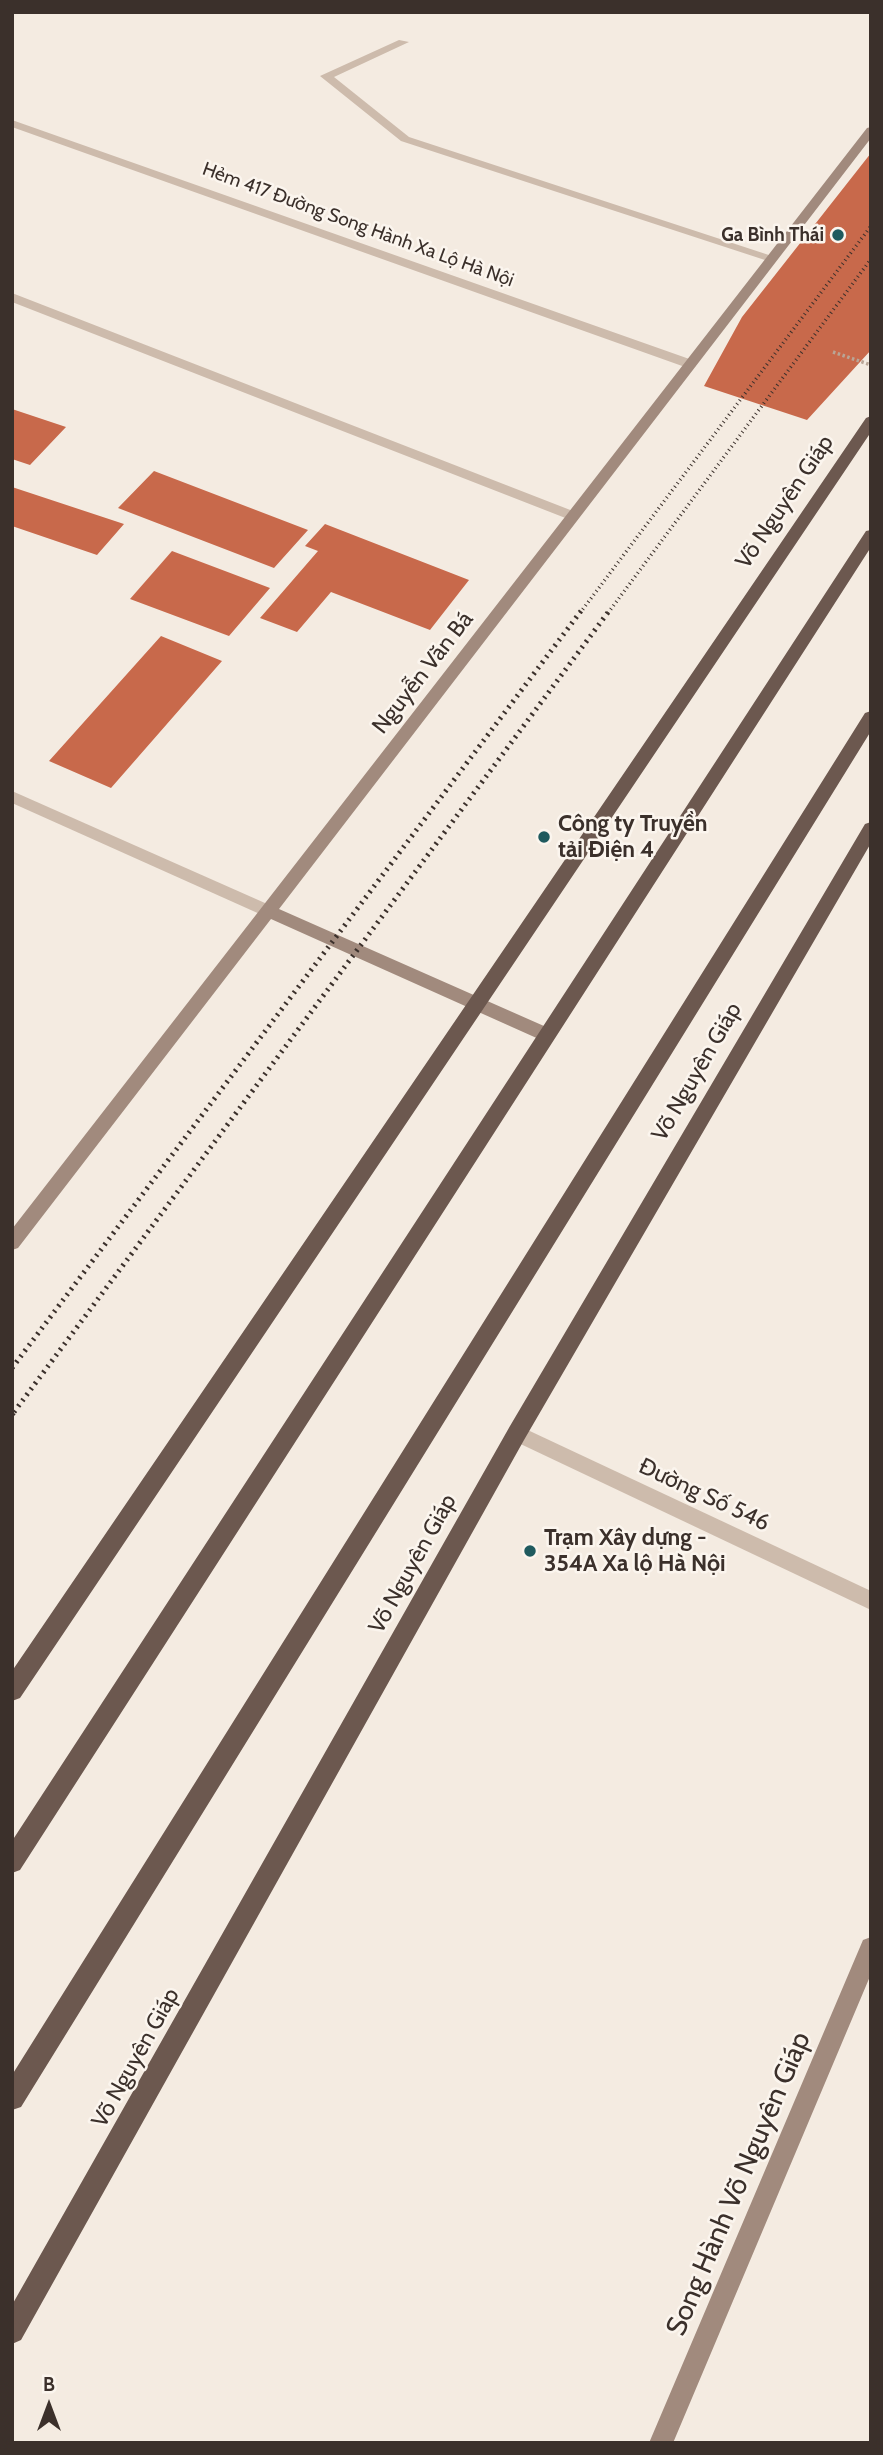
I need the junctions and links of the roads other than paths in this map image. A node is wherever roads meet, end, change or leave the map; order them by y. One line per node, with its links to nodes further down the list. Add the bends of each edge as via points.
1 (403, 42): 4 (street, via 326,76 405,139)
2 (12, 123): 6 (street, Hẻm 417 Đường Song Hành Xa Lộ Hà Nội)
3 (871, 131): 4 (main road, Nguyễn Văn Bá)
4 (772, 258): 6 (main road, Nguyễn Văn Bá)
5 (12, 297): 8 (street)
6 (690, 364): 8 (main road, Nguyễn Văn Bá)
7 (871, 421): 14 (highway, Võ Nguyên Giáp)
8 (573, 516): 13 (main road, Nguyễn Văn Bá)
9 (871, 535): 15 (highway)
10 (871, 717): 22 (highway, Võ Nguyên Giáp)
11 (12, 797): 13 (street)
12 (871, 828): 17 (highway, Võ Nguyên Giáp)
13 (268, 911): 14 (main road); 16 (main road, Nguyễn Văn Bá)
14 (477, 1004): 15 (main road); 19 (highway, Võ Nguyên Giáp)
15 (547, 1035): 20 (highway)
16 (12, 1242)
17 (517, 1433): 18 (street, Đường Số 546); 23 (highway, Võ Nguyên Giáp)
18 (871, 1601)
19 (12, 1690)
20 (12, 1862)
21 (871, 1948): 24 (main road, Song Hành Võ Nguyên Giáp)
22 (12, 2098)
23 (12, 2331)
24 (661, 2443)

